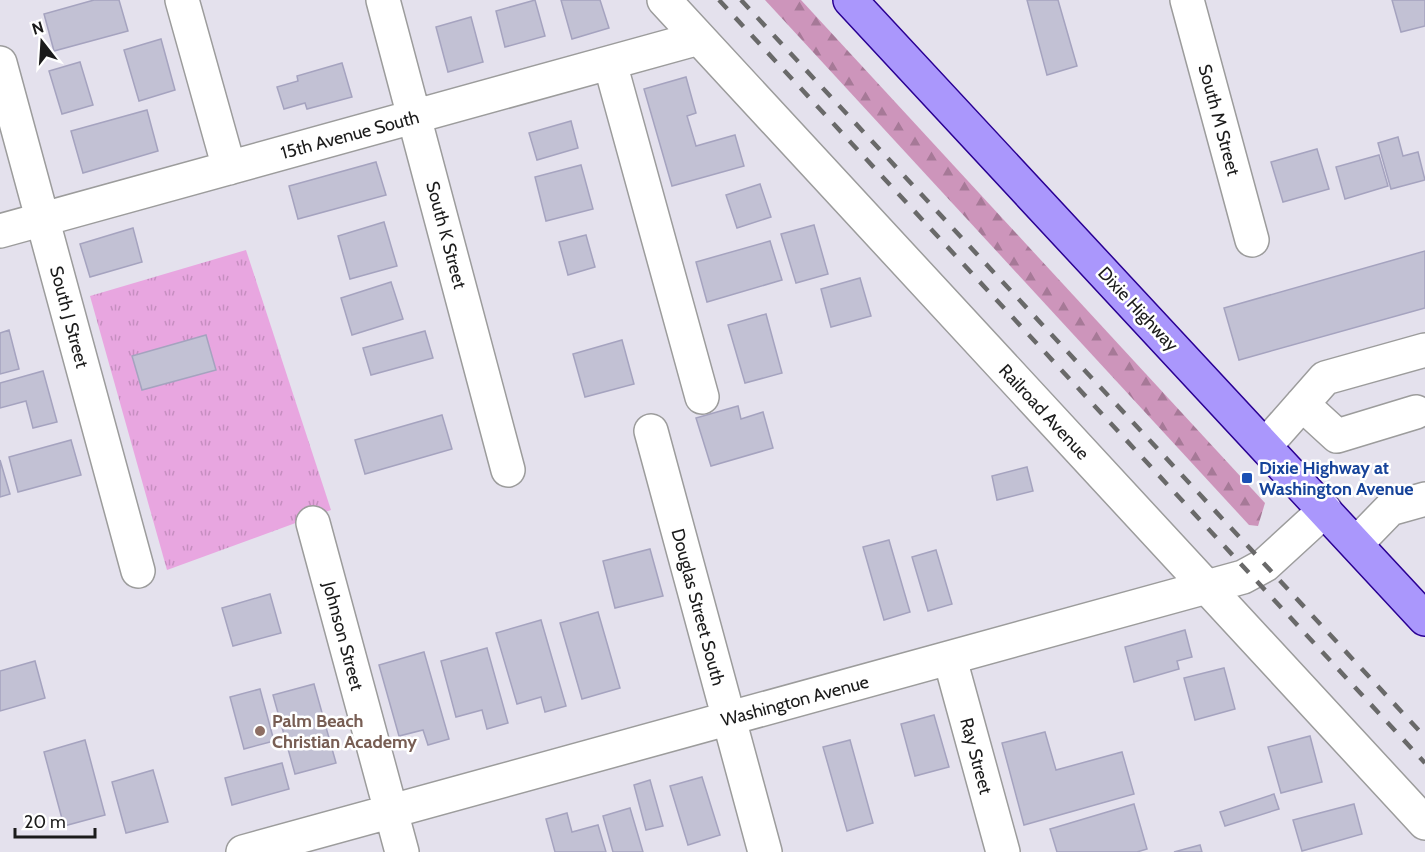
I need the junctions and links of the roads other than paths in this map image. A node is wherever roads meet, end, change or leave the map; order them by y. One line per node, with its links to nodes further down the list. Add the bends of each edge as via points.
1 (182, 0): 10 (street)
2 (383, 0): 9 (street, South K Street)
3 (664, 0): 6 (street, Railroad Avenue)
4 (1186, 0): 13 (street, South M Street)
5 (859, 2): 19 (main road, Dixie Highway)
6 (699, 38): 8 (street, 15th Avenue South); 26 (street, Railroad Avenue)
7 (0, 63): 11 (street, South J Street)
8 (610, 63): 9 (street, 15th Avenue South); 15 (street)
9 (415, 117): 10 (street, 15th Avenue South); 20 (street, South K Street)
10 (229, 168): 11 (street, 15th Avenue South)
11 (42, 219): 12 (street, 15th Avenue South); 25 (street, South J Street)
12 (0, 231)
13 (1252, 240)
14 (1425, 350): 16 (street, via 1325,378)
15 (702, 398)
16 (1302, 404): 17 (street, via 1337,436); 19 (street)
17 (1416, 412)
18 (651, 431): 29 (street, Douglas Street South)
19 (1265, 446): 22 (main road, Dixie Highway)
20 (508, 470)
21 (1425, 499): 24 (street, via 1390,508)
22 (1325, 510): 24 (main road, Dixie Highway); 26 (street, Washington Avenue, via 1265,565 1243,577)
23 (313, 523): 30 (street, Johnson Street)
24 (1356, 544): 27 (main road, Dixie Highway)
25 (138, 571)
26 (1207, 588): 28 (street, Washington Avenue); 31 (street, Railroad Avenue)
27 (1425, 619)
28 (950, 659): 29 (street, Washington Avenue); 35 (street, Ray Street)
29 (729, 719): 30 (street, Washington Avenue); 34 (street, Douglas Street South)
30 (391, 812): 32 (street, Washington Avenue); 33 (street, Johnson Street)
31 (1425, 823)
32 (243, 852)
33 (402, 852)
34 (765, 852)
35 (1003, 852)

